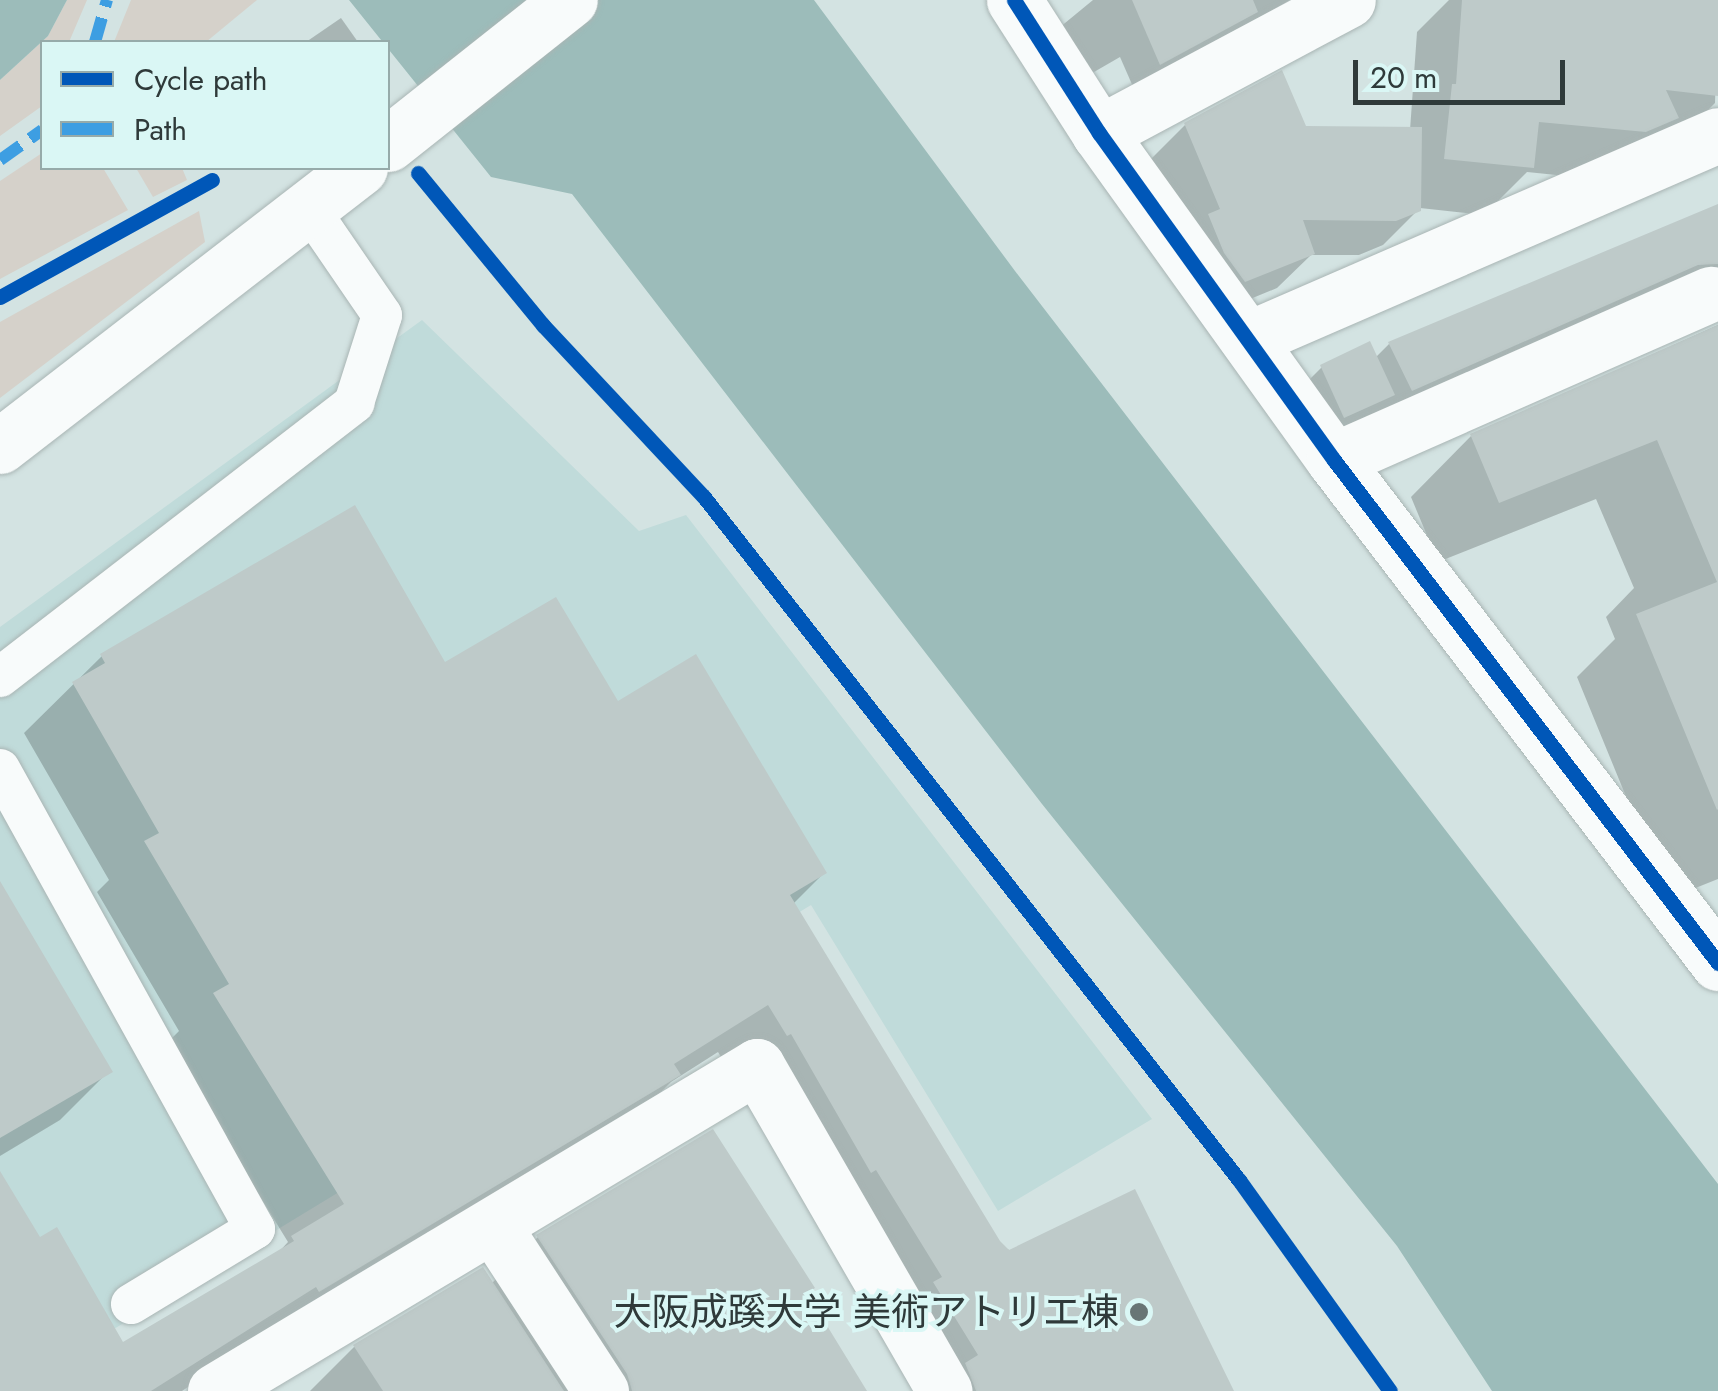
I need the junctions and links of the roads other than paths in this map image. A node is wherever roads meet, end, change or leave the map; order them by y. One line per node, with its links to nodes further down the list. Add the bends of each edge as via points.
1 (570, 0): 4 (street)
2 (1014, 0): 5 (street)
3 (1348, 0): 5 (street)
4 (404, 130)
5 (1099, 133): 10 (street)
6 (1718, 135): 10 (street)
7 (358, 170): 8 (street)
8 (310, 210): 11 (street); 13 (lane, via 382,315 354,403)
9 (1711, 294): 12 (street)
10 (1248, 339): 12 (street)
11 (0, 446)
12 (1334, 460): 15 (street)
13 (0, 678)
14 (0, 768): 17 (lane, via 255,1230)
15 (1718, 963)
16 (494, 1228): 18 (street); 19 (street); 20 (street, via 757,1066)
17 (131, 1304)
18 (234, 1386)
19 (601, 1391)
20 (945, 1391)

